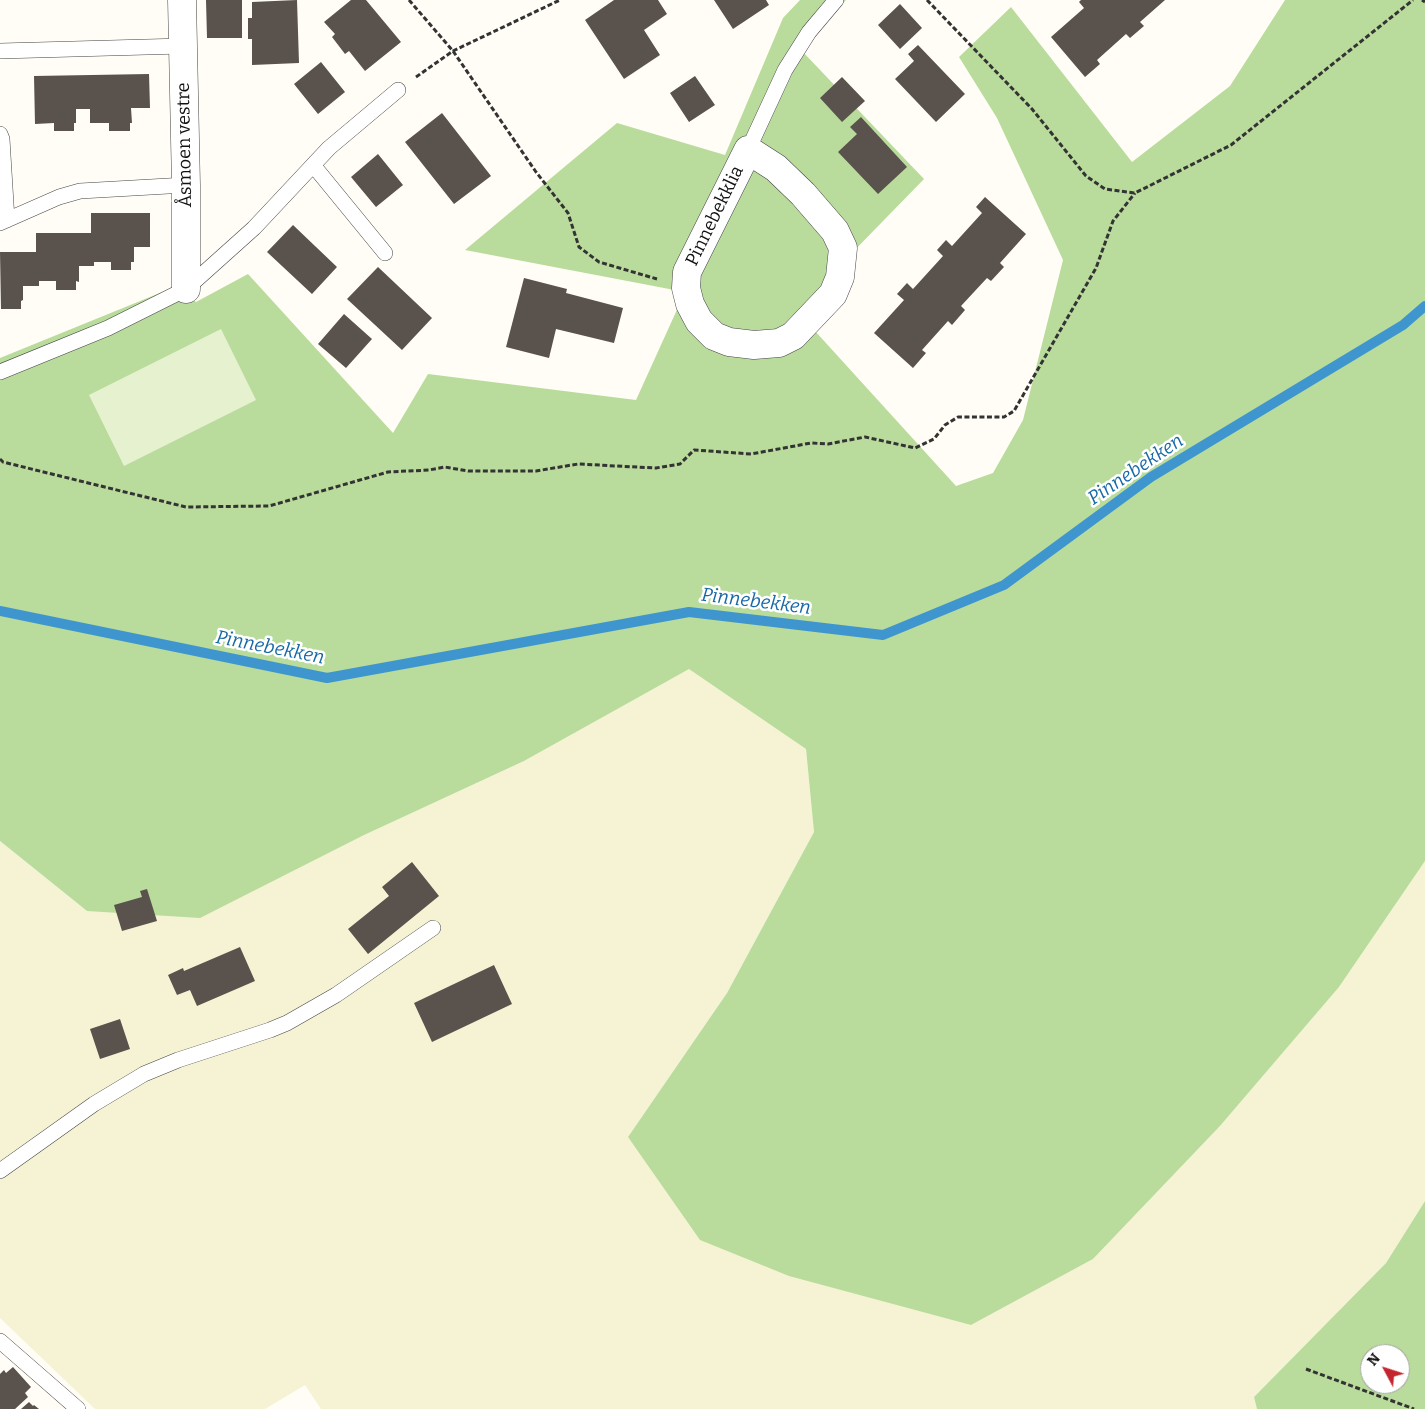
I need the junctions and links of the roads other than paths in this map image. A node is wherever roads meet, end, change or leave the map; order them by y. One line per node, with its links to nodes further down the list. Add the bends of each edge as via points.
1 (182, 0): 3 (street, Åsmoen vestre)
2 (836, 0): 7 (lane, Pinnebekklia, via 809,32 786,70)
3 (183, 46): 4 (lane); 9 (street, Åsmoen vestre)
4 (0, 51)
5 (398, 90): 8 (lane, via 329,148)
6 (0, 134): 10 (lane)
7 (748, 150): 7 (street, Pinnebekklia, via 688,272 686,288 699,322 714,336 729,342 754,345 779,343 793,336 833,294 840,277 843,248 835,231 803,194 776,168)
8 (314, 165): 11 (lane); 12 (lane, via 254,228)
9 (186, 185): 10 (lane, via 80,191); 12 (street, Åsmoen vestre)
10 (4, 221)
11 (385, 254)
12 (186, 289): 13 (lane, via 108,328)
13 (0, 372)
14 (433, 928): 15 (lane, via 336,995 287,1023 144,1074 94,1104)
15 (0, 1171)
16 (0, 1341): 17 (lane)
17 (78, 1409)

